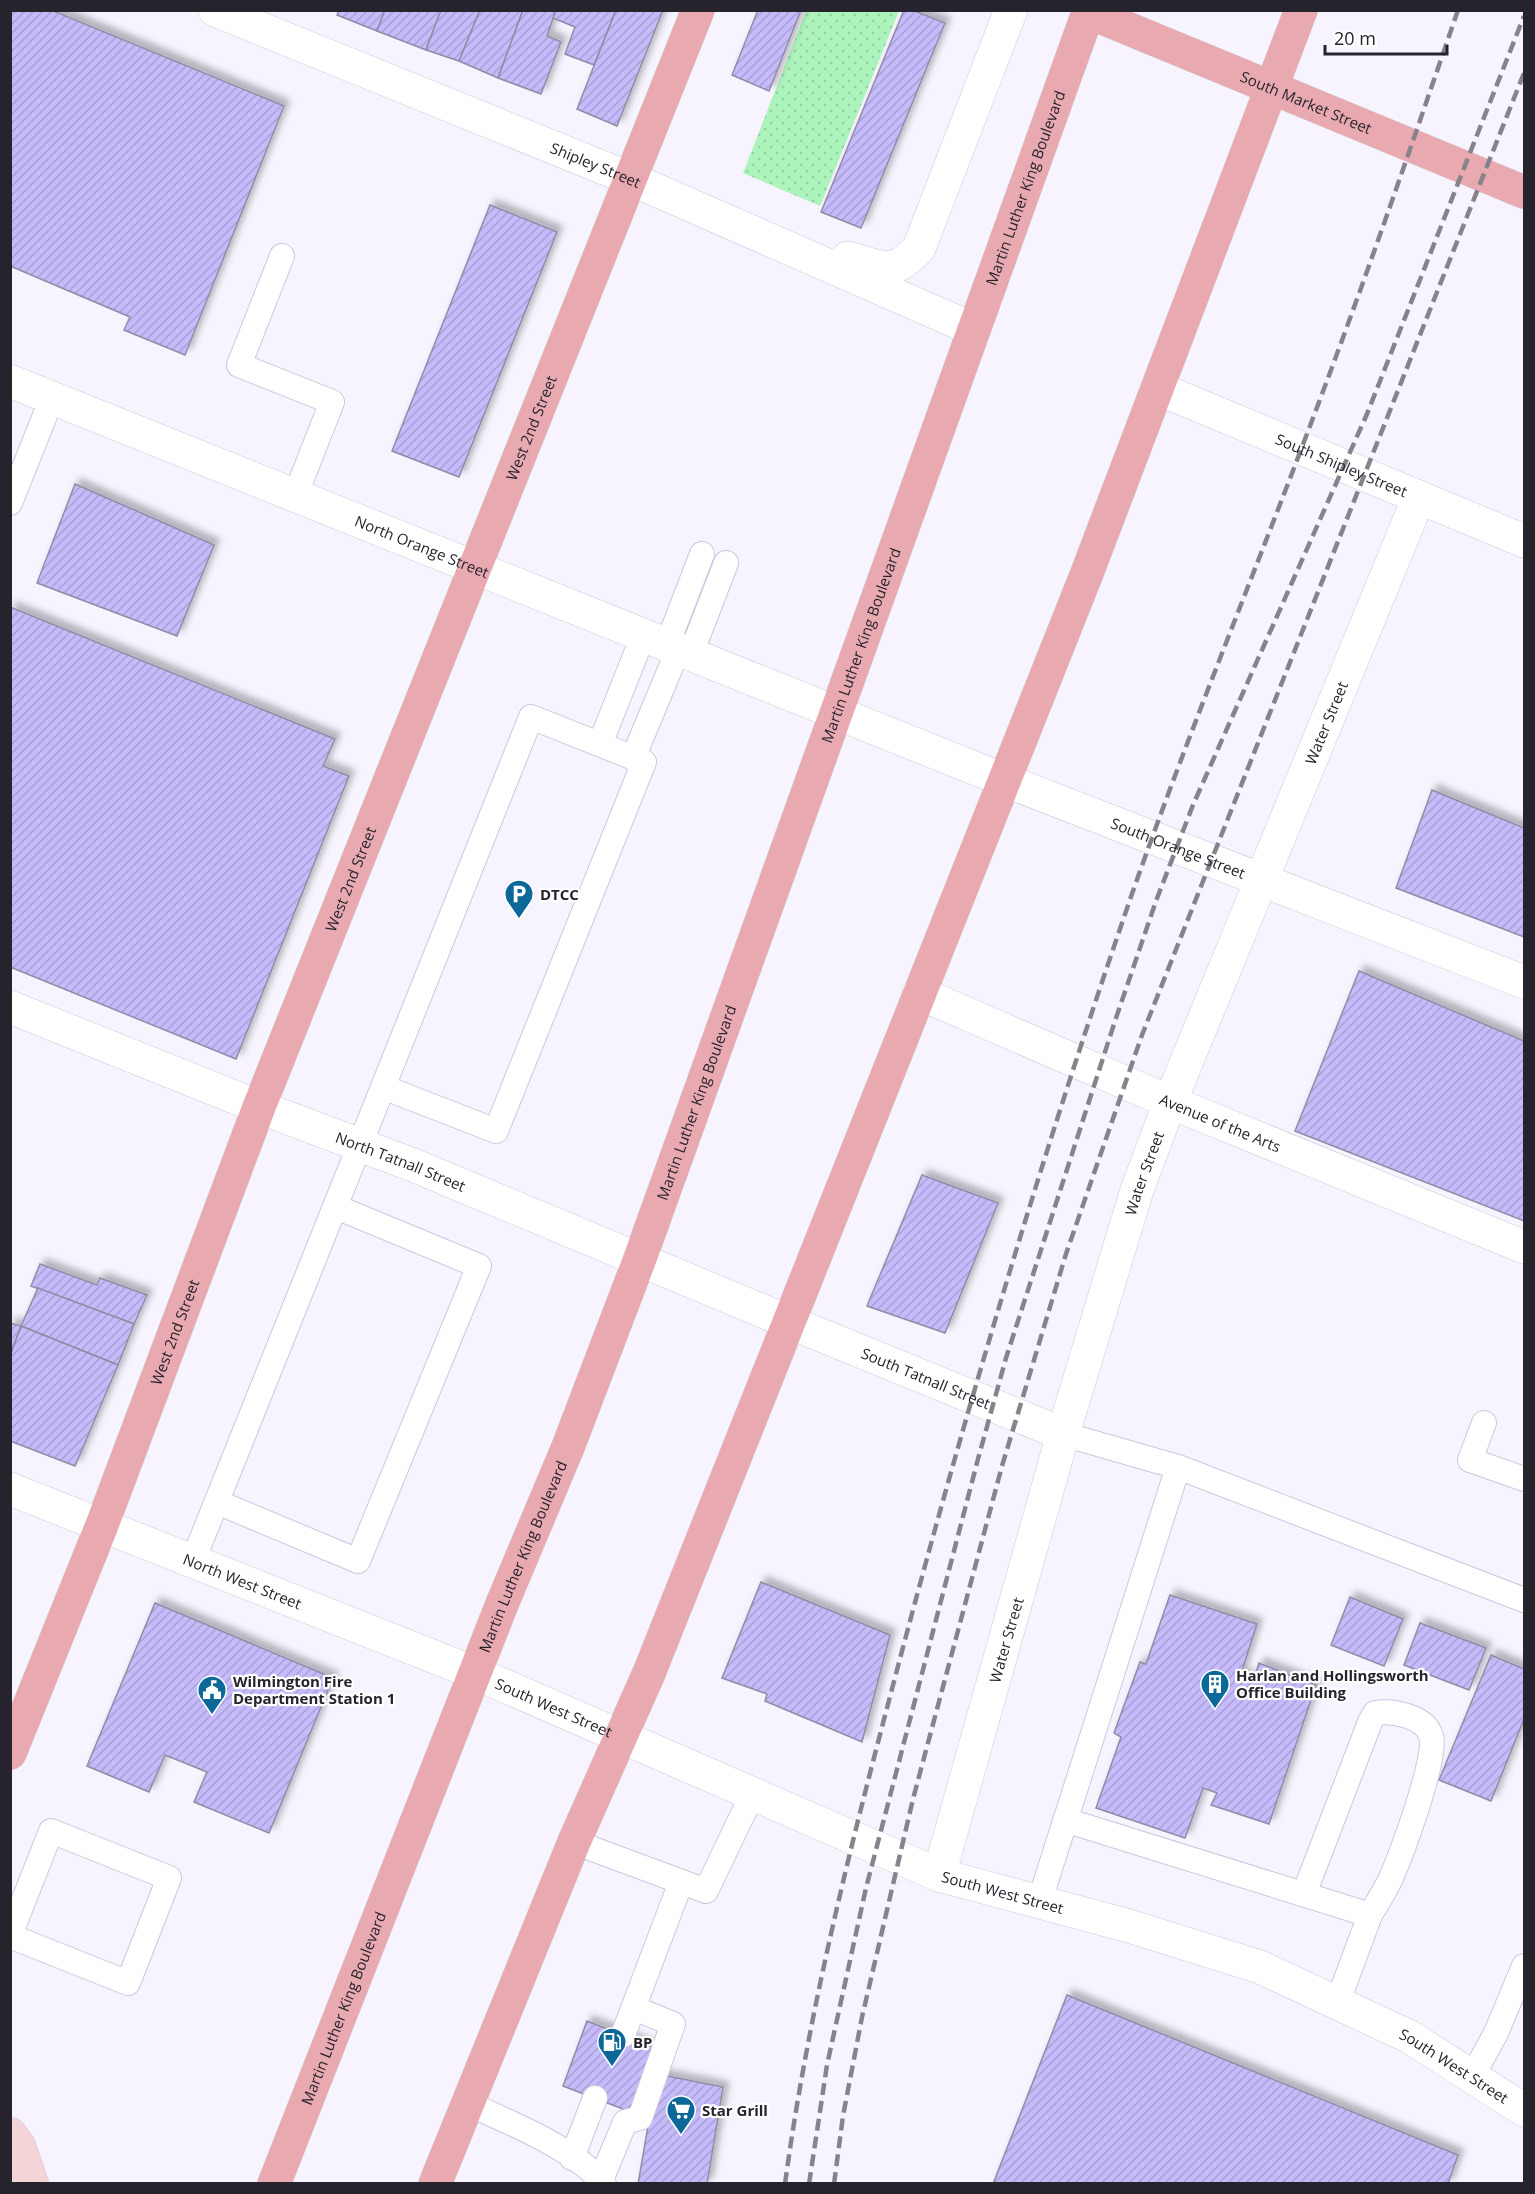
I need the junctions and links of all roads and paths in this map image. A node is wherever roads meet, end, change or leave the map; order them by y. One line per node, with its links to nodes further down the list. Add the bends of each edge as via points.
1 (214, 10): 7 (street, Shipley Street)
2 (698, 10): 7 (main road, West 2nd Street)
3 (1011, 10): 9 (street, via 919,248 905,263 889,269)
4 (1301, 10): 6 (main road)
5 (1087, 11): 6 (main road, South Market Street); 11 (main road, Martin Luther King Boulevard)
6 (1272, 87): 8 (main road, South Market Street); 13 (main road)
7 (631, 179): 9 (street, Shipley Street); 21 (main road, West 2nd Street)
8 (1524, 192)
9 (745, 231): 11 (street, Shipley Street)
10 (282, 256): 15 (lane, via 239,364 332,402)
11 (973, 329): 23 (main road, Martin Luther King Boulevard)
12 (10, 381): 14 (street, North Orange Street)
13 (1157, 388): 16 (street, South Shipley Street); 26 (main road)
14 (52, 398): 15 (street, North Orange Street); 17 (lane)
15 (295, 496): 21 (street, North Orange Street)
16 (1419, 496): 18 (street, South Shipley Street); 27 (street, Water Street)
17 (10, 503)
18 (1524, 541)
19 (702, 554): 22 (lane)
20 (726, 563): 22 (lane)
21 (474, 569): 22 (street, North Orange Street); 33 (main road, West 2nd Street)
22 (670, 646): 23 (street, North Orange Street); 24 (lane); 25 (lane)
23 (834, 712): 26 (street, South Orange Street); 37 (main road, Martin Luther King Boulevard)
24 (600, 744): 25 (lane); 31 (lane, via 531,717)
25 (633, 758): 31 (lane, via 644,762 496,1131)
26 (1005, 780): 27 (street, South Orange Street); 29 (main road)
27 (1262, 880): 28 (street, South Orange Street); 32 (street, Water Street)
28 (1524, 982)
29 (920, 993): 32 (street, Avenue of the Arts); 38 (main road)
30 (10, 1007): 33 (street, North Tatnall Street)
31 (383, 1087): 34 (lane)
32 (1170, 1102): 36 (street, Avenue of the Arts); 40 (street, Water Street, via 1137,1190)
33 (259, 1107): 34 (street, North Tatnall Street); 45 (main road, West 2nd Street)
34 (361, 1146): 35 (lane); 37 (street, North Tatnall Street)
35 (336, 1207): 44 (lane); 44 (lane, via 479,1266 358,1562)
36 (1524, 1247)
37 (639, 1261): 38 (street, North Tatnall Street); 48 (main road, Martin Luther King Boulevard)
38 (789, 1322): 40 (street, South Tatnall Street); 49 (main road, via 649,1673)
39 (1484, 1423): 42 (lane, via 1470,1460)
40 (1063, 1434): 41 (lane); 54 (street, Water Street)
41 (1178, 1467): 47 (lane); 52 (lane)
42 (1524, 1479)
43 (10, 1489): 45 (street, North West Street)
44 (217, 1502): 46 (lane)
45 (102, 1525): 46 (street, North West Street); 50 (main road, West 2nd Street)
46 (192, 1563): 48 (street, North West Street)
47 (1524, 1600)
48 (476, 1673): 49 (street, South West Street); 72 (main road, Martin Luther King Boulevard)
49 (619, 1736): 51 (street, South West Street); 53 (main road)
50 (10, 1753)
51 (752, 1795): 54 (street, South West Street); 55 (lane, via 706,1891)
52 (1065, 1820): 56 (lane); 57 (lane)
53 (574, 1842): 55 (lane); 66 (main road)
54 (939, 1875): 57 (street, South West Street)
55 (681, 1882): 62 (lane)
56 (1304, 1894): 58 (lane); 58 (lane, via 1375,1713 1411,1717 1423,1724 1431,1736 1431,1761 1390,1879)
57 (1039, 1903): 61 (street, South West Street, via 1216,1952)
58 (1370, 1915): 61 (lane)
59 (10, 1935): 59 (lane, via 128,1983 169,1878 51,1831)
60 (1524, 1965): 64 (lane, via 1496,2033)
61 (1338, 2001): 64 (street, South West Street, via 1410,2037)
62 (634, 2008): 63 (lane); 70 (lane, via 673,2024 640,2118 625,2122)
63 (623, 2035)
64 (1473, 2075): 67 (street, South West Street)
65 (595, 2098): 69 (lane)
66 (467, 2103): 69 (lane, via 533,2134); 73 (main road)
67 (1524, 2110)
68 (10, 2134): 71 (main road, via 19,2146)
69 (572, 2158): 70 (lane)
70 (602, 2182)
71 (32, 2184)
72 (274, 2184)
73 (435, 2184)

